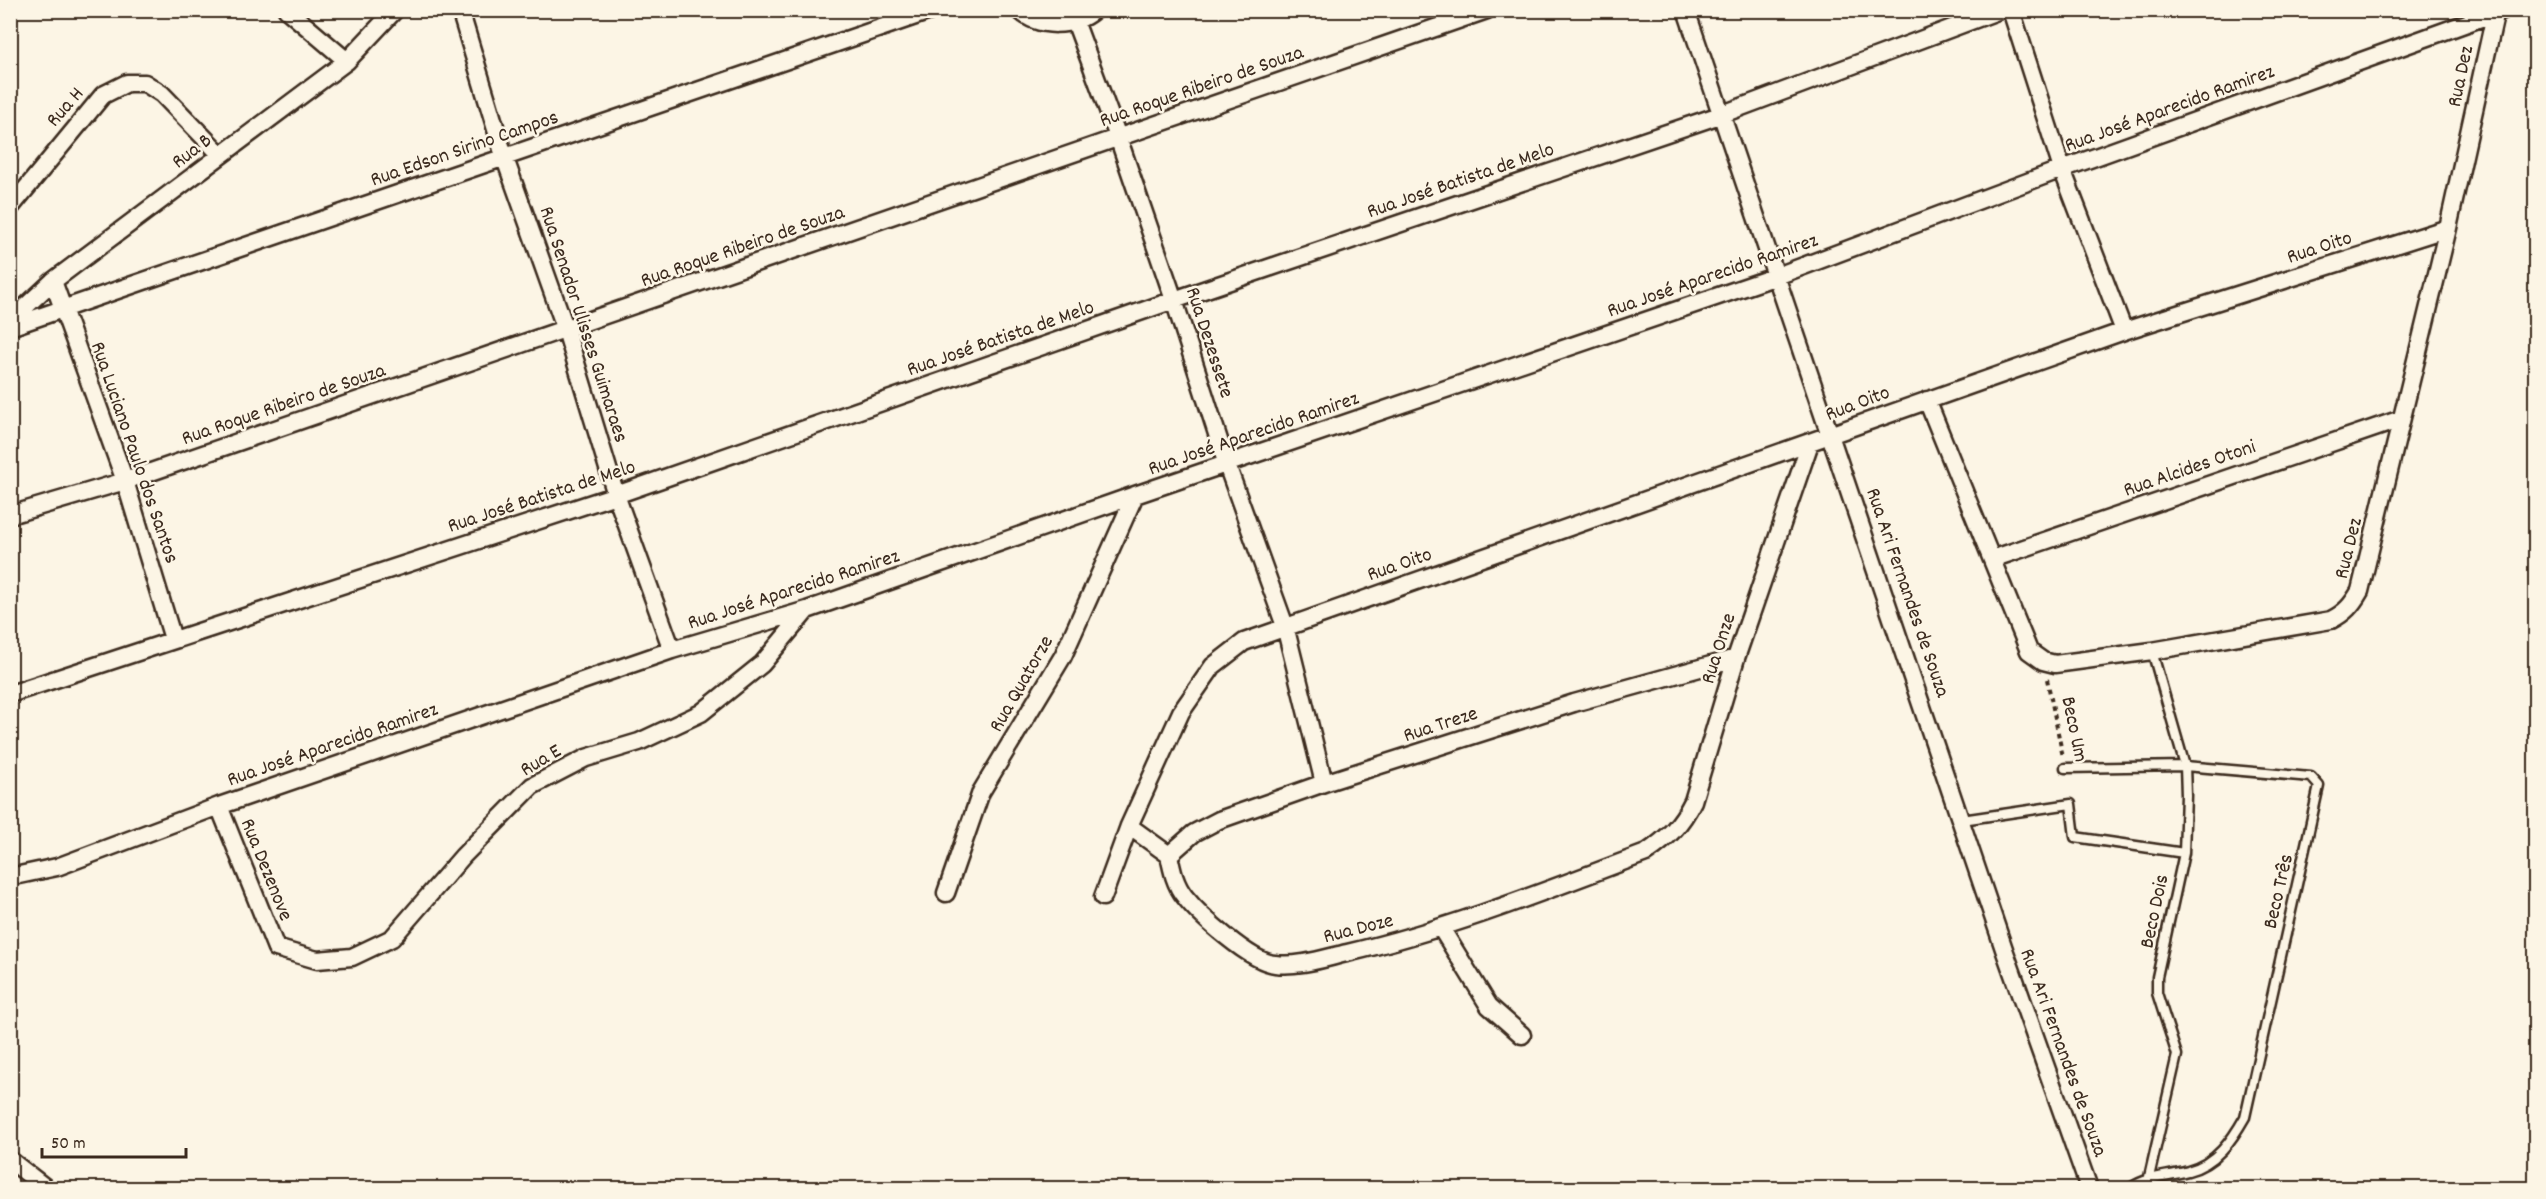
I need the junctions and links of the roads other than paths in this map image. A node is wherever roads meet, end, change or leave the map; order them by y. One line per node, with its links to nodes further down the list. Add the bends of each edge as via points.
1 (287, 10): 13 (street)
2 (395, 10): 13 (street, Rua B)
3 (460, 10): 17 (street, Rua Senador Ulisses Guimaraes)
4 (933, 10): 17 (street, Rua Edson Sirino Campos)
5 (1019, 10): 12 (street, via 1040,22)
6 (1094, 10): 12 (street)
7 (1487, 10): 15 (street, Rua Roque Ribeiro de Souza)
8 (1686, 10): 14 (street, Rua Ari Fernandes de Souza)
9 (2000, 10): 14 (street, Rua José Batista de Melo)
10 (2011, 10): 18 (street)
11 (2499, 13): 18 (street, Rua José Aparecido Ramirez); 20 (street, Rua Dez)
12 (1075, 21): 15 (street, Rua Dezessete)
13 (347, 61): 16 (street, Rua B)
14 (1720, 115): 21 (street, Rua Ari Fernandes de Souza); 23 (street, Rua José Batista de Melo)
15 (1118, 137): 23 (street, Rua Dezessete); 27 (street, Rua Roque Ribeiro de Souza)
16 (221, 155): 19 (street, Rua H, via 162,94 146,83 127,83 103,95); 22 (street, Rua B)
17 (504, 156): 24 (street, Rua Edson Sirino Campos); 27 (street, Rua Senador Ulisses Guimaraes)
18 (2062, 169): 21 (street, Rua José Aparecido Ramirez); 28 (street)
19 (10, 208)
20 (2448, 228): 28 (street, Rua Oito); 30 (street, Rua Dez)
21 (1777, 276): 31 (street, Rua Ari Fernandes de Souza); 33 (street, Rua José Aparecido Ramirez)
22 (53, 281): 24 (street, Rua Luciano Paulo dos Santos); 25 (street, Rua B)
23 (1174, 300): 33 (street, Rua Dezessete); 35 (street, Rua José Batista de Melo)
24 (64, 311): 26 (street, Rua Edson Sirino Campos); 34 (street, Rua Luciano Paulo dos Santos)
25 (10, 321)
26 (10, 327)
27 (566, 330): 34 (street, Rua Roque Ribeiro de Souza); 35 (street, Rua Senador Ulisses Guimaraes)
28 (2124, 331): 29 (street, Rua Oito)
29 (1927, 400): 31 (street, Rua Oito); 38 (street)
30 (2401, 419): 38 (street, Rua Alcides Otoni); 43 (street, Rua Dez, via 2360,591 2343,614 2331,620)
31 (1832, 435): 32 (street, Rua Oito); 50 (street, Rua Ari Fernandes de Souza)
32 (1810, 443): 40 (street, Rua Oito); 44 (street, Rua Onze)
33 (1227, 465): 36 (street, Rua José Aparecido Ramirez); 40 (street, Rua Dezessete)
34 (125, 481): 37 (street, Rua Roque Ribeiro de Souza); 41 (street, Rua Luciano Paulo dos Santos)
35 (616, 495): 41 (street, Rua José Batista de Melo); 42 (street, Rua Senador Ulisses Guimaraes)
36 (1134, 495): 39 (street, Rua José Aparecido Ramirez); 56 (street, Rua Quatorze, via 1063,656 981,792)
37 (10, 515)
38 (1992, 559): 43 (street, Rua Dez, via 2030,651 2043,661 2055,664)
39 (807, 610): 42 (street, Rua José Aparecido Ramirez); 59 (street, Rua E, via 762,664 701,713 639,742 586,758 532,786 463,856 392,938 352,957 317,960)
40 (1285, 626): 48 (street, Rua Dezessete); 51 (street, via 1244,642 1213,666 1181,712)
41 (173, 639): 45 (street, Rua José Batista de Melo)
42 (672, 650): 49 (street, Rua José Aparecido Ramirez)
43 (2152, 651): 46 (lane, Beco Dois)
44 (1736, 658): 48 (street, Rua Treze, via 1574,703); 52 (street, Rua Onze, via 1688,810 1671,836)
45 (10, 694)
46 (2185, 766): 47 (lane, Beco Três); 53 (lane, Beco Dois); 62 (lane, Beco Três, via 2311,777 2319,786 2245,1117 2231,1143 2220,1153 2192,1170)
47 (2066, 768)
48 (1324, 783): 54 (street, Rua Treze, via 1219,820 1194,832)
49 (219, 806): 55 (street, Rua José Aparecido Ramirez, via 57,867); 59 (street, Rua Dezenove)
50 (1962, 820): 53 (lane, via 2071,804 2075,837); 64 (street, Rua Ari Fernandes de Souza)
51 (1129, 826): 54 (street); 57 (street)
52 (1646, 853): 58 (street, Rua Doze)
53 (2184, 853): 62 (lane, Beco Dois, via 2157,977 2157,993 2176,1055)
54 (1169, 855): 58 (street, Rua Doze, via 1173,876 1184,897 1253,957 1275,964 1303,963)
55 (10, 877)
56 (946, 893)
57 (1103, 897)
58 (1441, 928): 60 (street, via 1489,1006)
59 (276, 948)
60 (1522, 1035)
61 (10, 1160): 63 (street)
62 (2149, 1177): 65 (lane, Beco Três)
63 (46, 1188)
64 (2089, 1188)
65 (2130, 1188)

